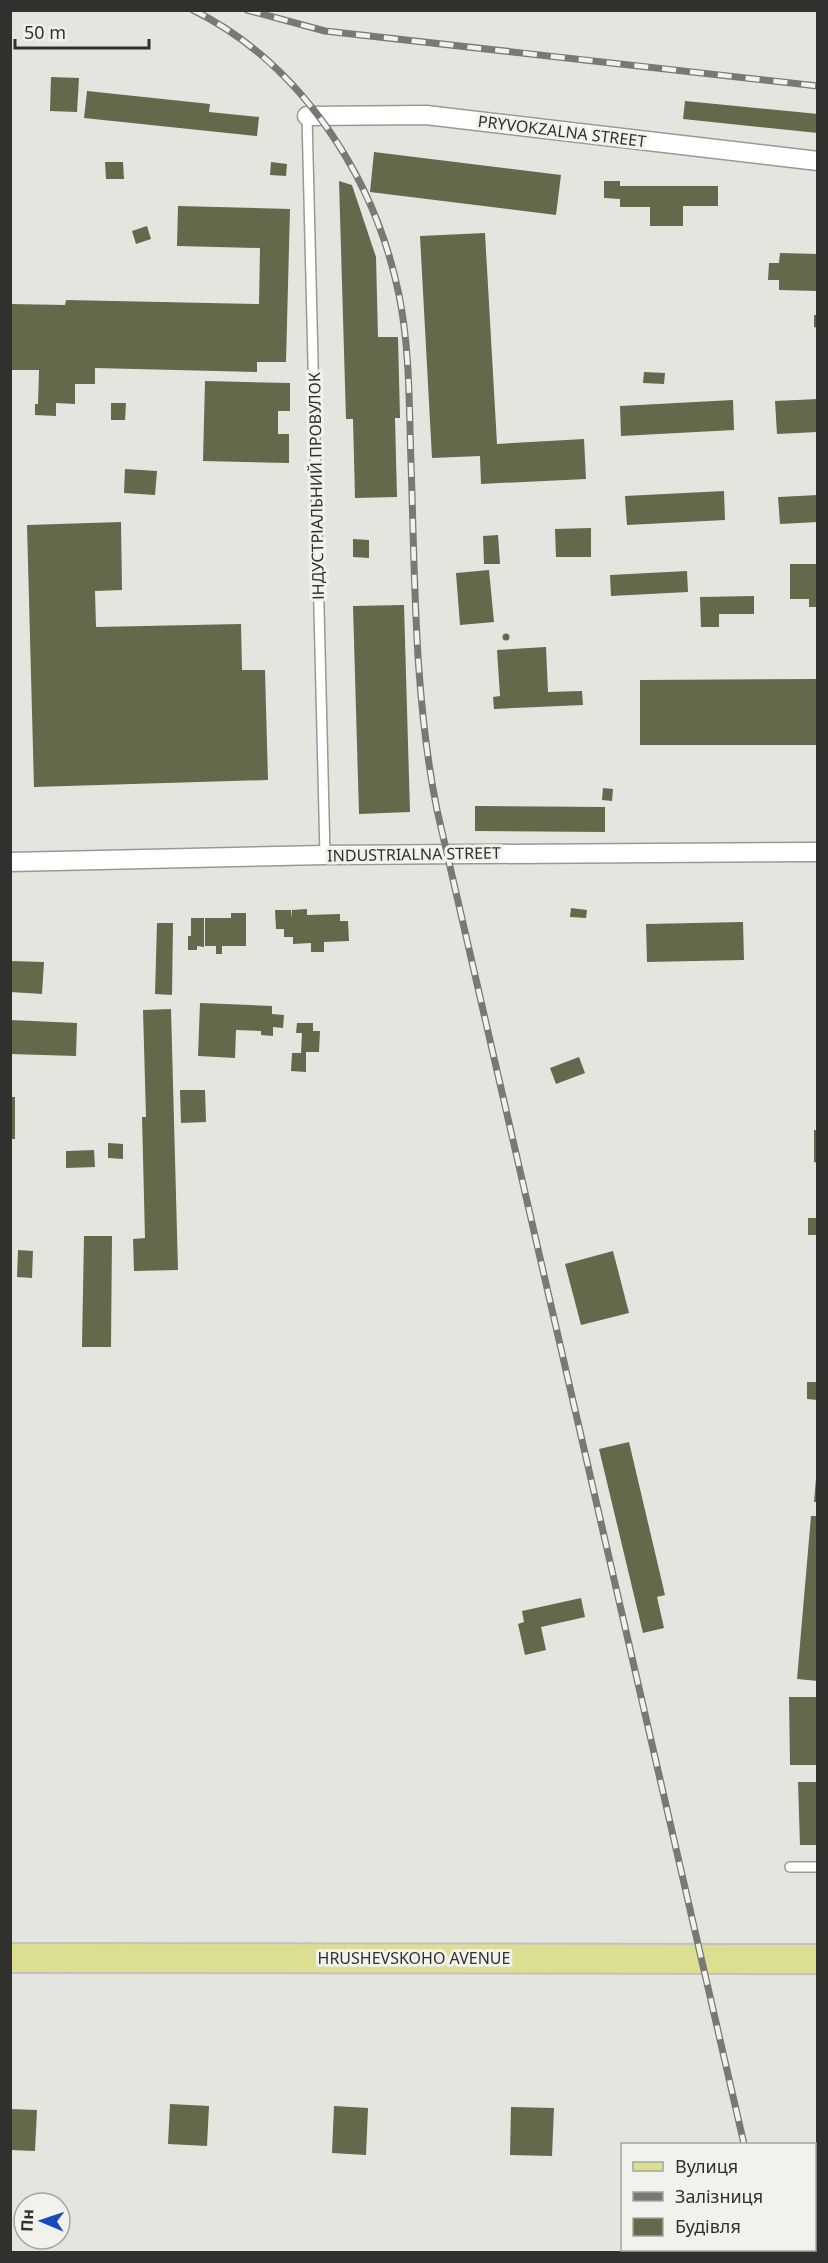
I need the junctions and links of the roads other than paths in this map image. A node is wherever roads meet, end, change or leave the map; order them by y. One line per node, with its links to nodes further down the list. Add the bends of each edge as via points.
1 (307, 116): 2 (street, PRYVOKZALNA STREET, via 426,115); 4 (lane, ІНДУСТРІАЛЬНИЙ ПРОВУЛОК)
2 (818, 161)
3 (818, 852): 4 (street, INDUSTRIALNA STREET)
4 (325, 855): 5 (street, INDUSTRIALNA STREET)
5 (10, 862)
6 (790, 1867): 7 (lane)
7 (818, 1867)
8 (10, 1958): 9 (main road, HRUSHEVSKOHO AVENUE)
9 (818, 1959)

